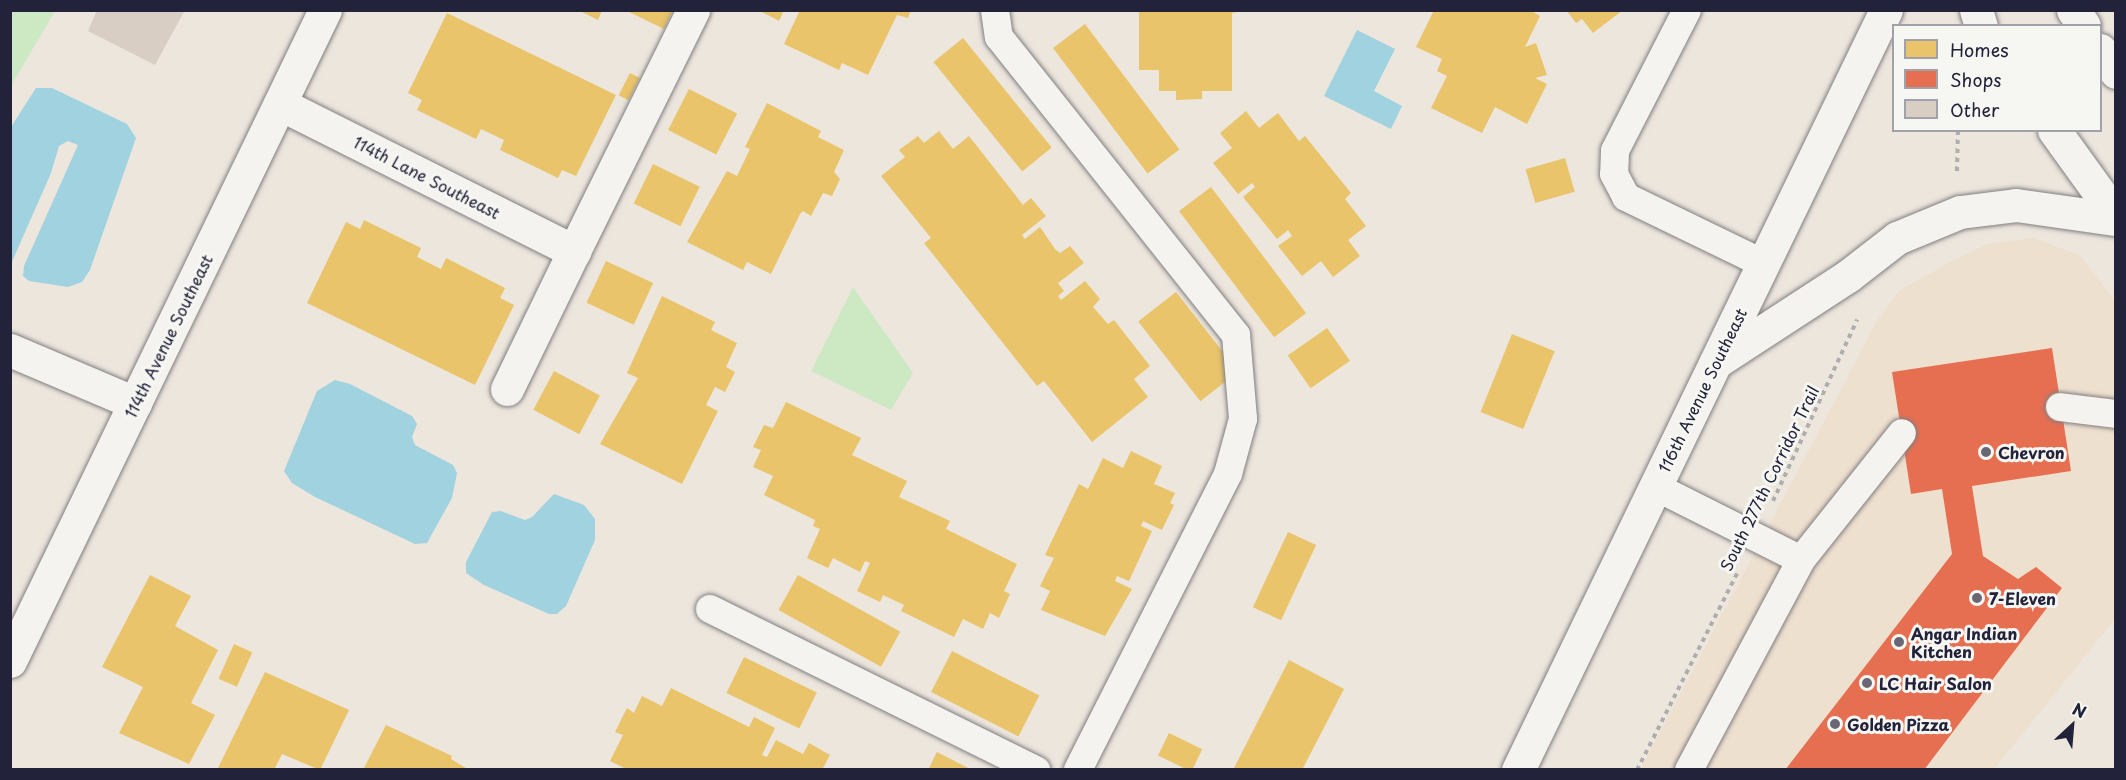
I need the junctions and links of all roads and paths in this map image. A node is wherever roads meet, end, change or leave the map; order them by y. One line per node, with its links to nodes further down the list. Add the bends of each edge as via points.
1 (325, 10): 10 (street, 114th Avenue Southeast)
2 (693, 10): 15 (street)
3 (995, 10): 31 (lane, via 999,38 1236,335 1243,419 1228,474)
4 (1687, 10): 16 (lane, via 1615,151 1614,174 1626,197)
5 (1886, 10): 16 (street, 116th Avenue Southeast)
6 (2073, 10): 7 (street)
7 (2083, 24)
8 (2102, 53): 9 (street)
9 (2115, 72)
10 (280, 104): 15 (street, 114th Lane Southeast); 21 (street, 114th Avenue Southeast)
11 (1958, 132): 13 (path)
12 (2055, 132): 14 (street)
13 (1957, 176)
14 (2115, 217): 19 (street, via 2016,205 1960,212 1897,238 1848,276)
15 (574, 251): 20 (street)
16 (1764, 264): 19 (street, 116th Avenue Southeast)
17 (1864, 310): 26 (path, South 277th Corridor Trail)
18 (10, 350): 21 (street)
19 (1716, 362): 25 (street, 116th Avenue Southeast)
20 (507, 389)
21 (135, 403): 29 (street, 114th Avenue Southeast)
22 (2060, 407): 23 (lane)
23 (2115, 414)
24 (1902, 433): 27 (lane)
25 (1656, 487): 26 (lane); 32 (street, 116th Avenue Southeast)
26 (1756, 537): 27 (lane); 33 (path, South 277th Corridor Trail)
27 (1802, 560): 34 (lane)
28 (710, 609): 30 (lane)
29 (10, 661)
30 (1036, 770)
31 (1078, 770)
32 (1518, 770)
33 (1637, 770)
34 (1689, 770)

